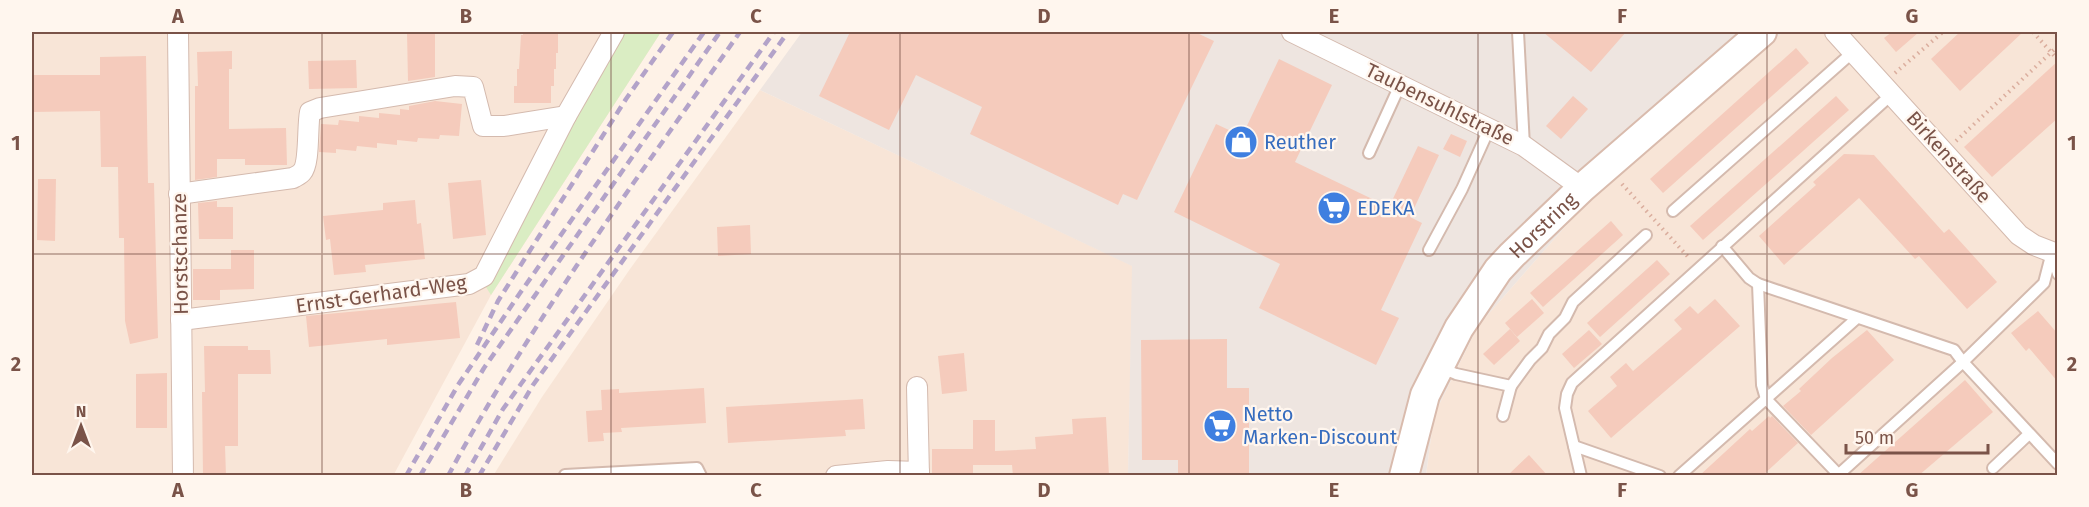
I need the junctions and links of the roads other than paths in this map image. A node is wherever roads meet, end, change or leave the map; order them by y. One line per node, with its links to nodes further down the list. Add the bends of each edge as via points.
1 (178, 32): 14 (street, Horstschanze)
2 (614, 32): 9 (street, Ernst-Gerhard-Weg)
3 (1292, 32): 7 (street, Taubensuhlstraße)
4 (1518, 32): 11 (lane)
5 (1762, 32): 13 (street, Horstring)
6 (1848, 40): 8 (street, Birkenstraße); 15 (lane, Birkenstraße)
7 (1400, 84): 10 (street, Taubensuhlstraße); 12 (lane)
8 (1887, 89): 17 (lane); 19 (street, Birkenstraße, via 2019,235 2034,245)
9 (566, 116): 14 (street, via 483,126 473,87 455,86 320,108 310,112 306,165 293,178); 23 (street, Ernst-Gerhard-Weg, via 484,276 469,284)
10 (1489, 129): 11 (street, Taubensuhlstraße); 18 (lane)
11 (1524, 146): 13 (street, Taubensuhlstraße)
12 (1369, 153)
13 (1582, 188): 25 (street, Horstring, via 1498,270)
14 (179, 194): 23 (street, Horstschanze)
15 (1673, 211)
16 (1646, 235): 26 (lane, via 1573,302 1565,318)
17 (1722, 246): 21 (lane); 31 (lane, via 1572,383 1565,408)
18 (1429, 250)
19 (2055, 251): 20 (lane); 24 (lane, via 2044,284)
20 (2058, 274)
21 (1758, 284): 22 (lane); 28 (lane, via 1762,385)
22 (1857, 318): 24 (lane, via 1954,350); 28 (lane)
23 (180, 320): 37 (street, Horstschanze)
24 (1963, 362): 30 (lane); 36 (lane)
25 (1438, 367): 26 (lane); 40 (street, Horstring, via 1425,395)
26 (1511, 386): 29 (lane)
27 (917, 387): 34 (street)
28 (1766, 399): 36 (lane); 43 (lane)
29 (1503, 416)
30 (2029, 434): 32 (lane); 33 (lane)
31 (1574, 446): 41 (lane); 42 (lane)
32 (2058, 464)
33 (1993, 468)
34 (919, 474): 39 (street, via 888,471)
35 (564, 475): 38 (lane, via 697,468)
36 (1837, 475)
37 (183, 476)
38 (701, 476)
39 (836, 476)
40 (1404, 476)
41 (1581, 476)
42 (1660, 476)
43 (1679, 476)

